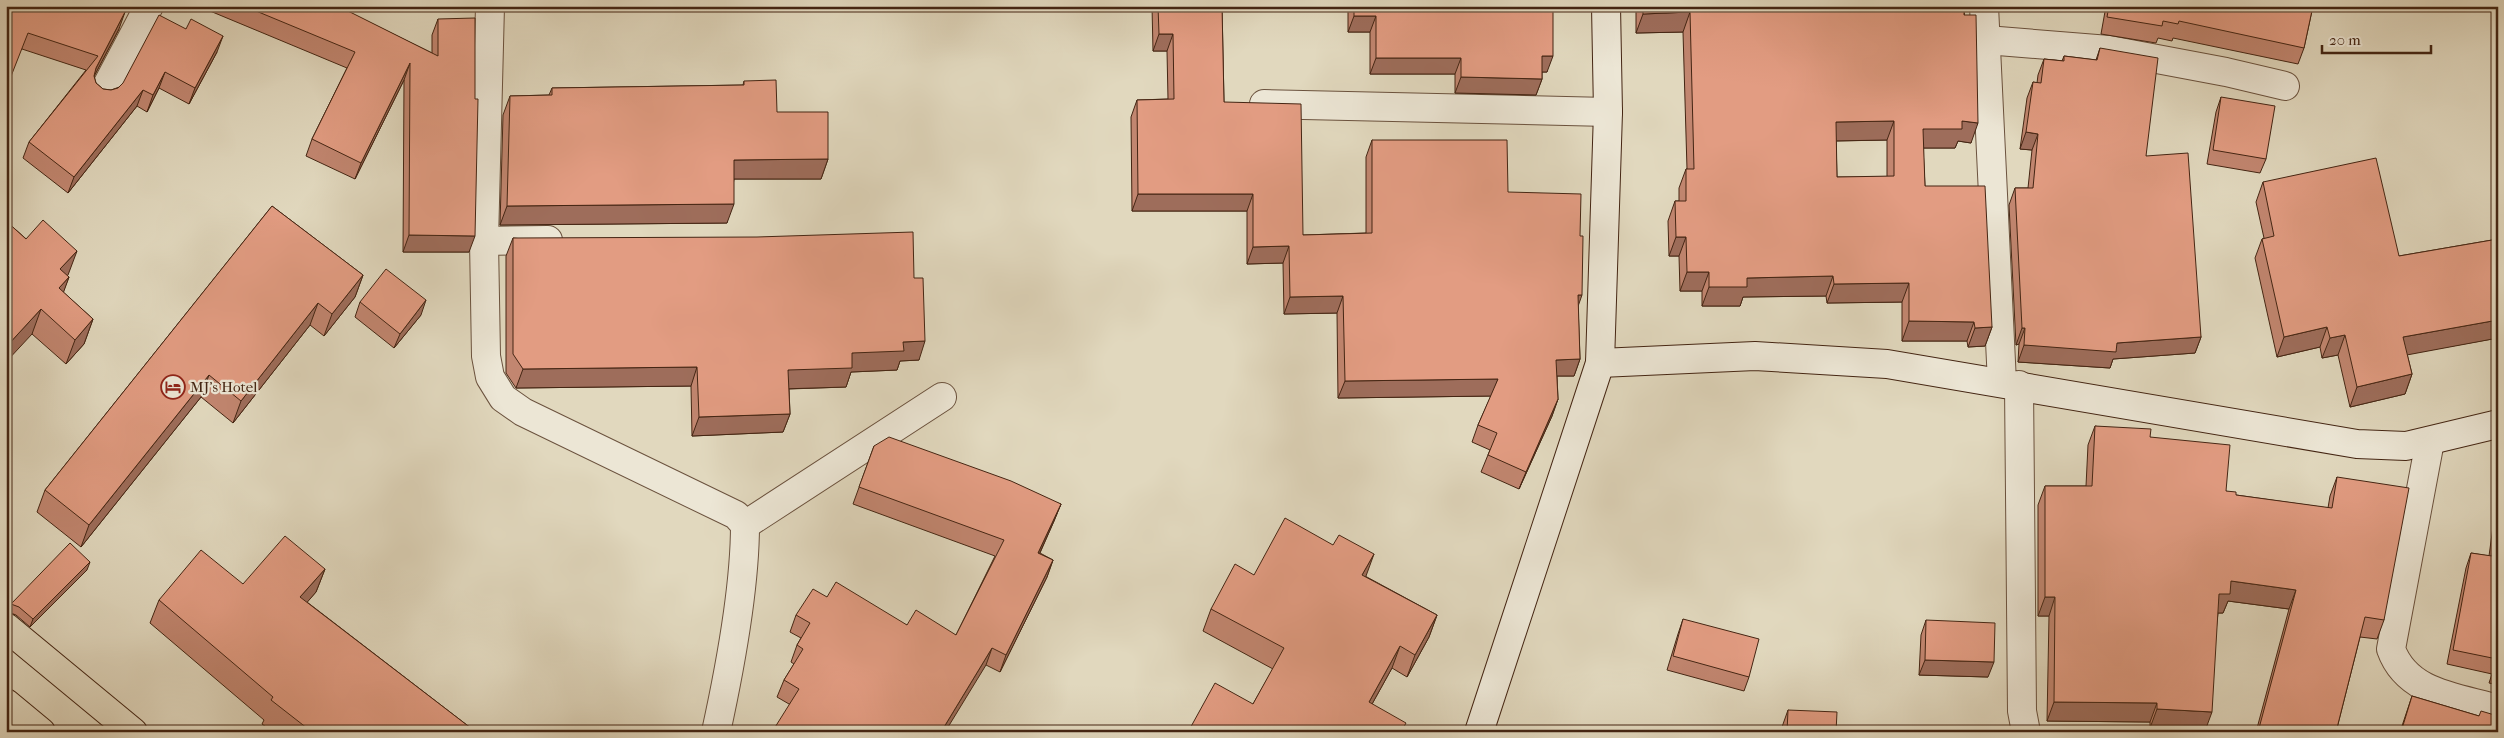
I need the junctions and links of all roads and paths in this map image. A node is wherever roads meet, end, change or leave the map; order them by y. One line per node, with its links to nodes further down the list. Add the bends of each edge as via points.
1 (149, 6): 7 (street)
2 (490, 6): 11 (street)
3 (1606, 6): 9 (street)
4 (1984, 6): 5 (street)
5 (1986, 40): 6 (street, via 2110,50); 13 (street)
6 (2285, 86)
7 (104, 91)
8 (1241, 104): 9 (street)
9 (1608, 112): 12 (street)
10 (573, 240): 11 (street)
11 (484, 241): 17 (street, via 486,356 490,377 503,398 524,412 736,515)
12 (1600, 363): 13 (street, via 1755,356 1887,364); 24 (street)
13 (2010, 384): 16 (street, via 2357,444 2406,446); 25 (street, via 2022,711)
14 (942, 398): 17 (street)
15 (2498, 424): 16 (street)
16 (2430, 441): 20 (street, via 2391,649 2407,676 2429,689)
17 (746, 524): 23 (street, via 746,547 728,677)
18 (6, 626): 22 (highway)
19 (6, 703): 21 (highway)
20 (2498, 709)
21 (41, 732)
22 (133, 732)
23 (716, 732)
24 (1479, 732)
25 (2026, 732)

